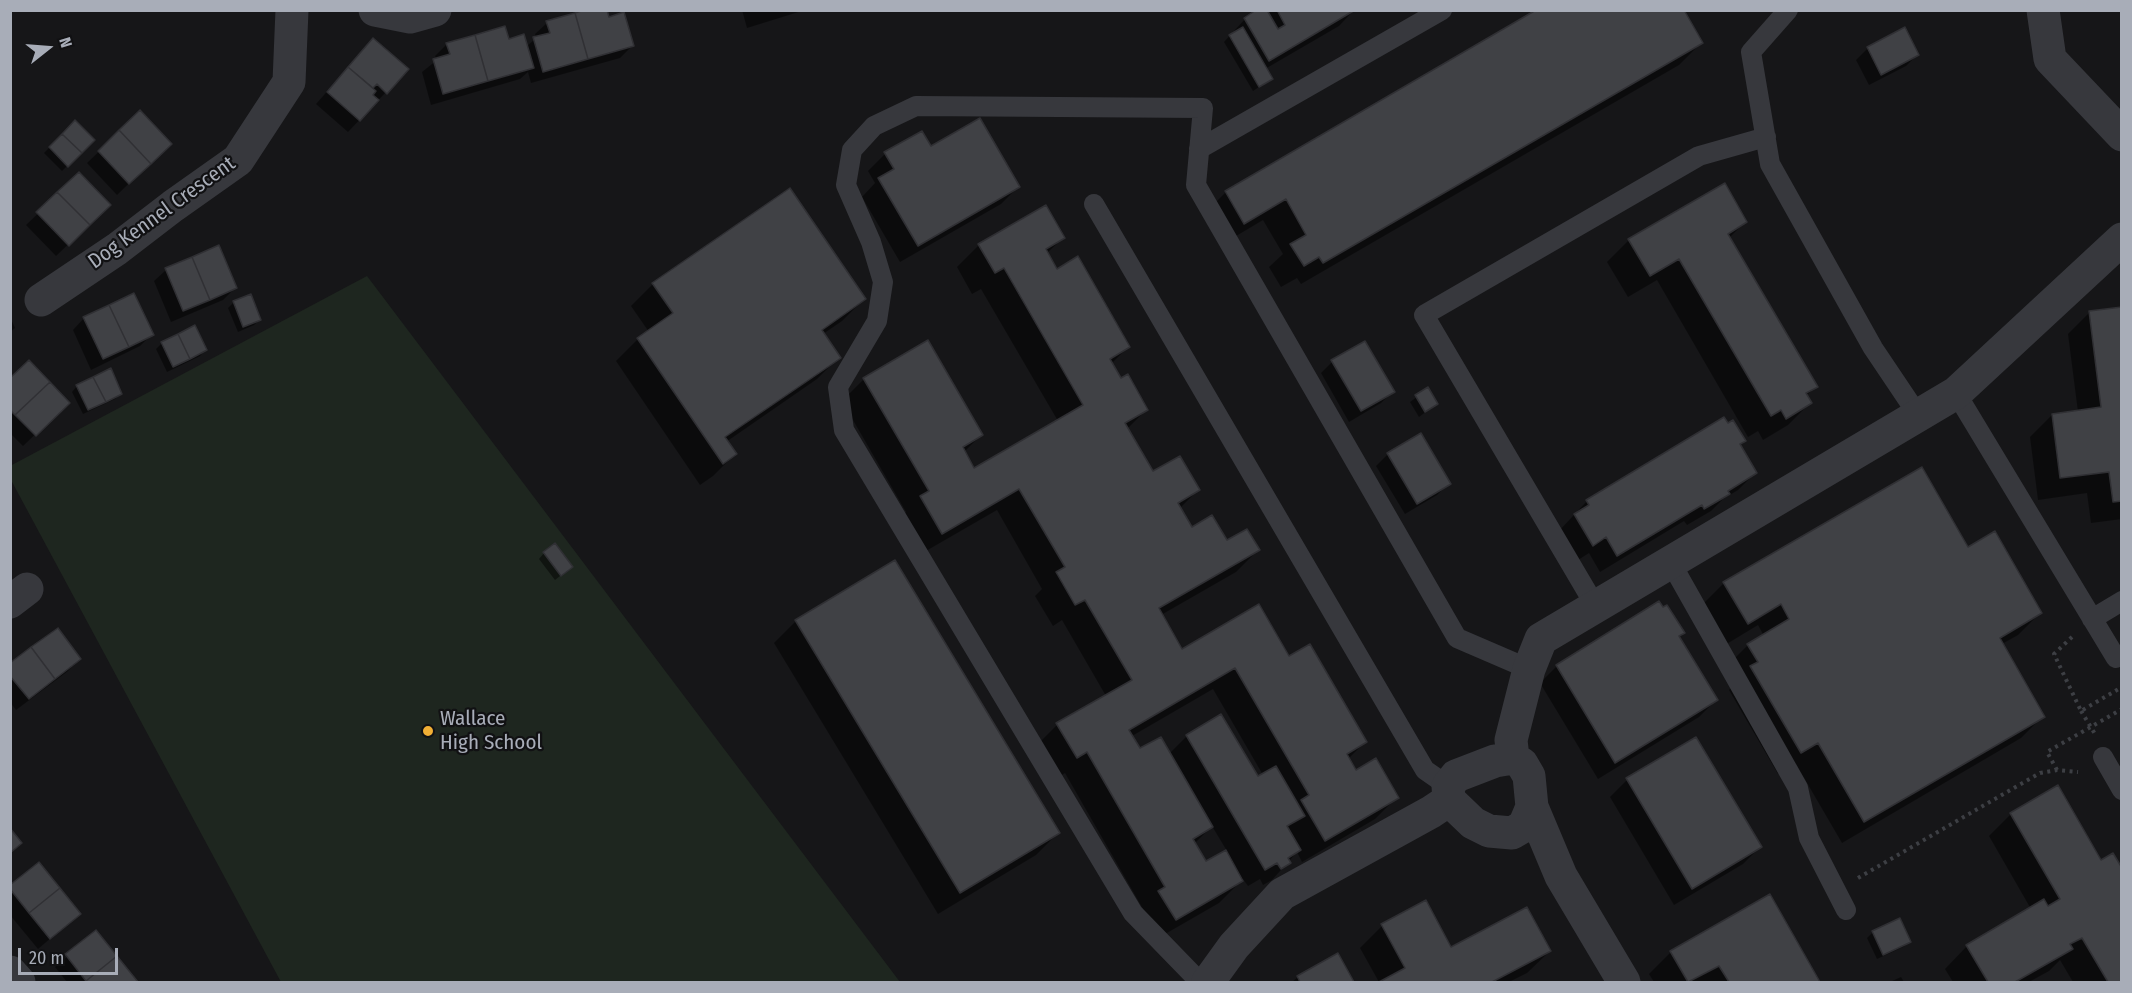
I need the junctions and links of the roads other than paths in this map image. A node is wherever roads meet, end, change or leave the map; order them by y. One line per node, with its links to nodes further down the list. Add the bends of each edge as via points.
1 (292, 10): 12 (street, Dog Kennel Crescent, via 289,82 238,160)
2 (375, 10): 3 (street, via 410,17)
3 (435, 10)
4 (1442, 10): 9 (lane)
5 (1788, 10): 8 (lane, via 1751,52)
6 (2043, 10): 7 (street, via 2050,59)
7 (2121, 135)
8 (1766, 137): 14 (lane, via 1770,164 1873,348); 17 (lane, via 1700,156 1424,315)
9 (1199, 149): 20 (lane, via 1196,185 1457,638); 29 (lane, via 1203,108 916,106 874,126 852,150 846,185 871,242 883,282 877,321 838,387 844,430 1133,914)
10 (1094, 204): 24 (lane, via 1425,770)
11 (2121, 239): 13 (street)
12 (41, 300)
13 (1956, 393): 14 (street); 18 (lane)
14 (1918, 415): 15 (street)
15 (1671, 563): 17 (street); 26 (lane, via 1798,788 1809,838)
16 (2121, 602): 18 (lane)
17 (1596, 607): 20 (street, via 1541,639)
18 (2092, 619): 19 (lane)
19 (2116, 658)
20 (1529, 669): 22 (street, via 1511,740)
21 (2103, 757): 23 (lane)
22 (1513, 758): 24 (street, via 1456,776); 25 (street, via 1529,776)
23 (2121, 790)
24 (1448, 793): 25 (street, via 1473,824 1489,831 1512,833 1524,826); 30 (street, via 1431,812 1282,894 1234,946)
25 (1532, 807): 31 (street, via 1561,876)
26 (1846, 910)
27 (10, 972): 28 (street)
28 (19, 982)
29 (1200, 982)
30 (1208, 982)
31 (1624, 982)

